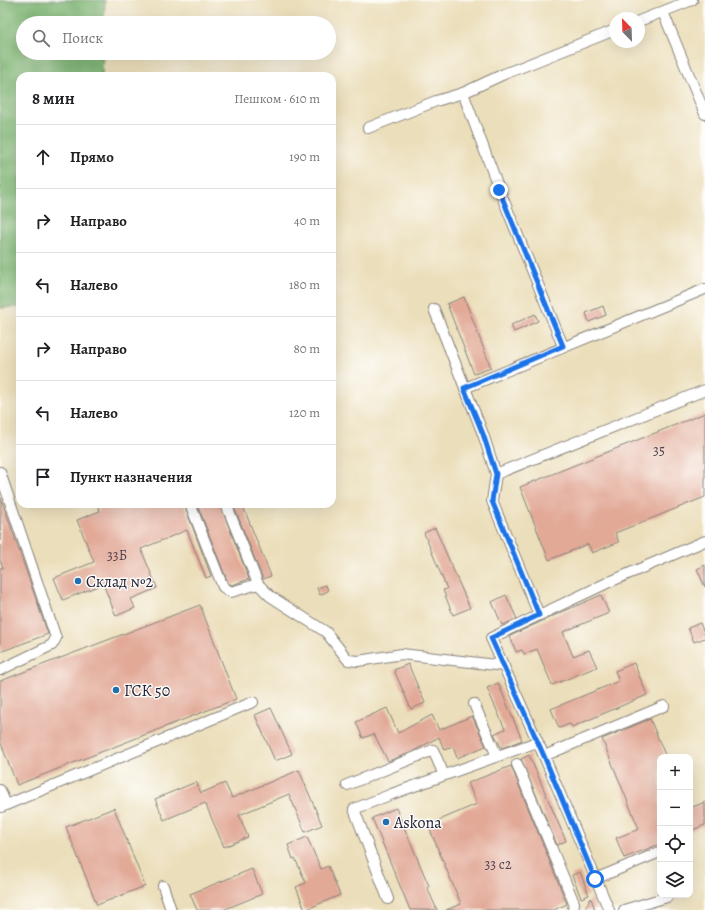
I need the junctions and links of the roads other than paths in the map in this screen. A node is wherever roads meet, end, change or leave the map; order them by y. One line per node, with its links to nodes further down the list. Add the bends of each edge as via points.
1 (692, 0): 2 (street)
2 (663, 12): 3 (street); 6 (street)
3 (645, 19)
4 (609, 32): 5 (street)
5 (463, 93): 7 (street); 10 (street, via 499,190)
6 (705, 114)
7 (368, 128)
8 (705, 289): 10 (street)
9 (434, 309): 11 (street)
10 (563, 346): 11 (street)
11 (464, 388): 14 (street)
12 (705, 390): 14 (street)
13 (0, 472): 21 (street, via 56,638 52,645)
14 (496, 474): 19 (street, via 492,501)
15 (192, 508): 18 (street, via 223,586 231,592)
16 (228, 508): 18 (street)
17 (705, 541): 19 (street)
18 (258, 584): 20 (street, via 270,596 326,632 348,660 358,661 402,654)
19 (539, 615): 20 (street, via 491,638)
20 (504, 666): 25 (street)
21 (0, 670)
22 (253, 702): 32 (street)
23 (474, 704): 26 (street)
24 (664, 706): 27 (street)
25 (538, 742): 26 (street); 27 (street)
26 (497, 756): 29 (street)
27 (544, 756): 34 (street)
28 (517, 764): 39 (street, via 574,903)
29 (444, 775): 30 (street, via 433,750); 37 (street, via 354,809)
30 (347, 785)
31 (0, 790): 32 (street)
32 (3, 806)
33 (657, 853): 34 (street)
34 (595, 879): 40 (street)
35 (163, 886): 38 (street)
36 (664, 898): 41 (street)
37 (388, 899)
38 (171, 910)
39 (573, 910)
40 (609, 910)
41 (624, 910)

